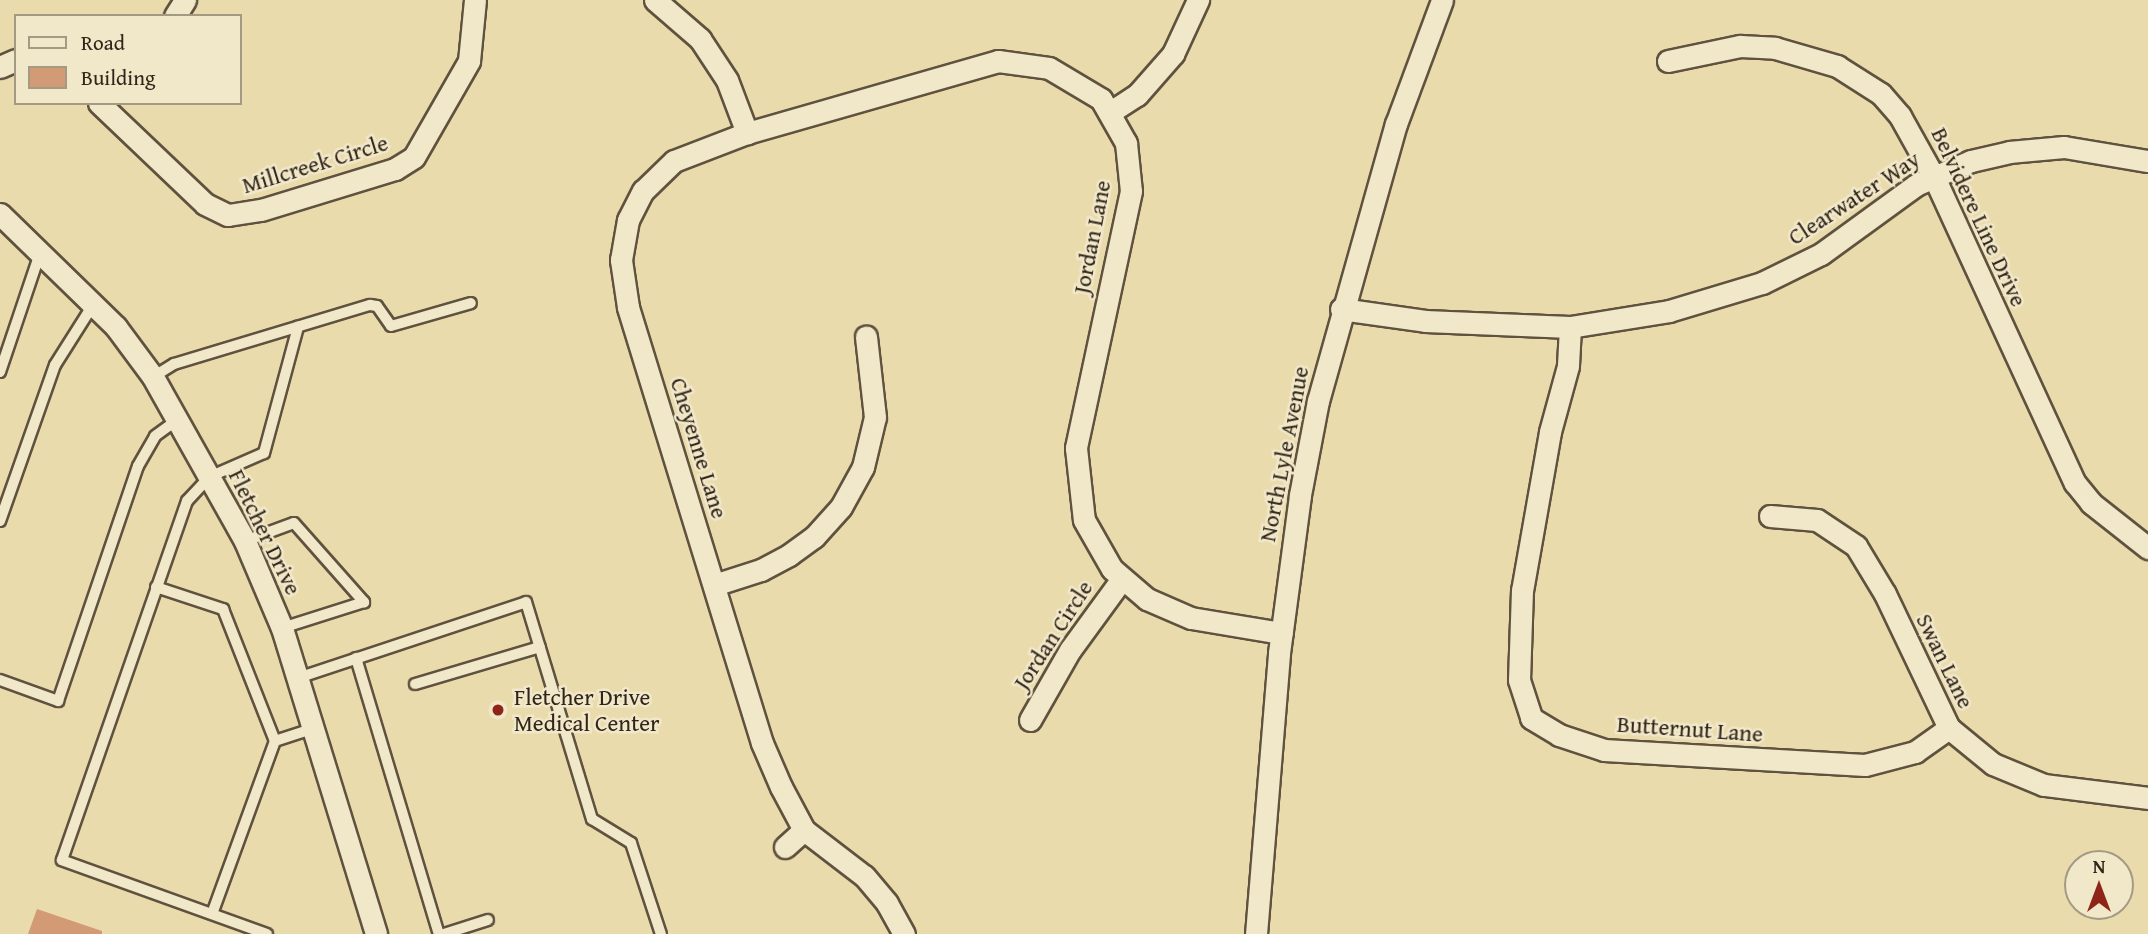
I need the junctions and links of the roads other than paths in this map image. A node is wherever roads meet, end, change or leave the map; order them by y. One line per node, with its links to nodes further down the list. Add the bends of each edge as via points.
1 (475, 0): 6 (street, Millcreek Circle, via 469,61 414,157 395,169 261,210 228,215 205,204)
2 (655, 0): 8 (street, via 701,39 727,80)
3 (1198, 0): 7 (street, via 1173,54 1137,95)
4 (1442, 0): 15 (street, North Lyle Avenue, via 1396,124)
5 (1668, 61): 10 (street, Belvidere Line Drive, via 1740,46 1810,55 1837,66 1881,94 1900,116)
6 (101, 105)
7 (1112, 111): 8 (street, Jordan Lane, via 1084,87 1049,68 998,61); 27 (street, Jordan Lane, via 1126,143 1131,191 1079,423 1075,473 1084,520)
8 (747, 133): 28 (street, Cheyenne Lane, via 692,152 663,170 637,202 623,241 628,307)
9 (2148, 161): 10 (street, Clearwater Way, via 2093,150 2029,149 1971,161)
10 (1934, 177): 17 (street, Clearwater Way, via 1895,199 1822,254 1762,283 1669,311); 26 (street, Belvidere Line Drive, via 2075,483 2091,503)
11 (0, 214): 12 (street, Fletcher Drive)
12 (40, 253): 14 (street, Fletcher Drive); 19 (lane)
13 (471, 303): 16 (lane, via 391,326 377,306 370,305)
14 (93, 305): 20 (street, Fletcher Drive, via 116,327); 24 (lane, via 55,365)
15 (1342, 309): 17 (street, Clearwater Way, via 1425,321); 31 (street, North Lyle Avenue, via 1300,495)
16 (298, 327): 20 (lane, via 174,364); 22 (lane, via 264,453)
17 (1570, 327): 38 (street, Butternut Lane, via 1568,366 1550,432 1521,590 1519,680 1531,718 1559,735 1604,750 1865,765 1915,752)
18 (866, 337): 28 (street, via 875,417 863,467 841,507 814,537 789,555 761,570)
19 (0, 372)
20 (153, 377): 21 (street, Fletcher Drive)
21 (176, 421): 22 (street, Fletcher Drive); 35 (lane, via 156,436 138,466 58,701)
22 (209, 477): 25 (street, Fletcher Drive); 29 (lane, via 187,501)
23 (1770, 516): 38 (street, Swan Lane, via 1817,520 1856,546 1885,594)
24 (0, 522)
25 (245, 541): 30 (street, Fletcher Drive); 30 (lane, via 294,523 364,602)
26 (2148, 548)
27 (1121, 580): 31 (street, Jordan Lane, via 1171,612); 37 (street, Jordan Circle, via 1070,650)
28 (713, 585): 42 (street, Cheyenne Lane, via 762,743)
29 (156, 587): 40 (lane, via 223,609); 44 (lane, via 62,860)
30 (282, 628): 34 (street, Fletcher Drive)
31 (1282, 633): 52 (street, North Lyle Avenue)
32 (540, 647): 33 (lane, via 527,602); 36 (lane); 50 (lane, via 592,819 631,843)
33 (356, 658): 34 (lane); 48 (lane)
34 (298, 678): 39 (street, Fletcher Drive)
35 (0, 680)
36 (415, 684)
37 (1030, 720)
38 (1949, 728): 41 (street, Swan Lane, via 1993,764 2028,780)
39 (313, 730): 40 (lane); 47 (street, Fletcher Drive)
40 (275, 741): 44 (lane)
41 (2148, 798)
42 (804, 830): 43 (street); 51 (street, Cheyenne Lane, via 864,876 887,903)
43 (785, 847)
44 (212, 914): 46 (lane)
45 (488, 920): 49 (lane)
46 (267, 934)
47 (376, 934)
48 (439, 934)
49 (444, 934)
50 (661, 934)
51 (904, 934)
52 (1256, 934)

